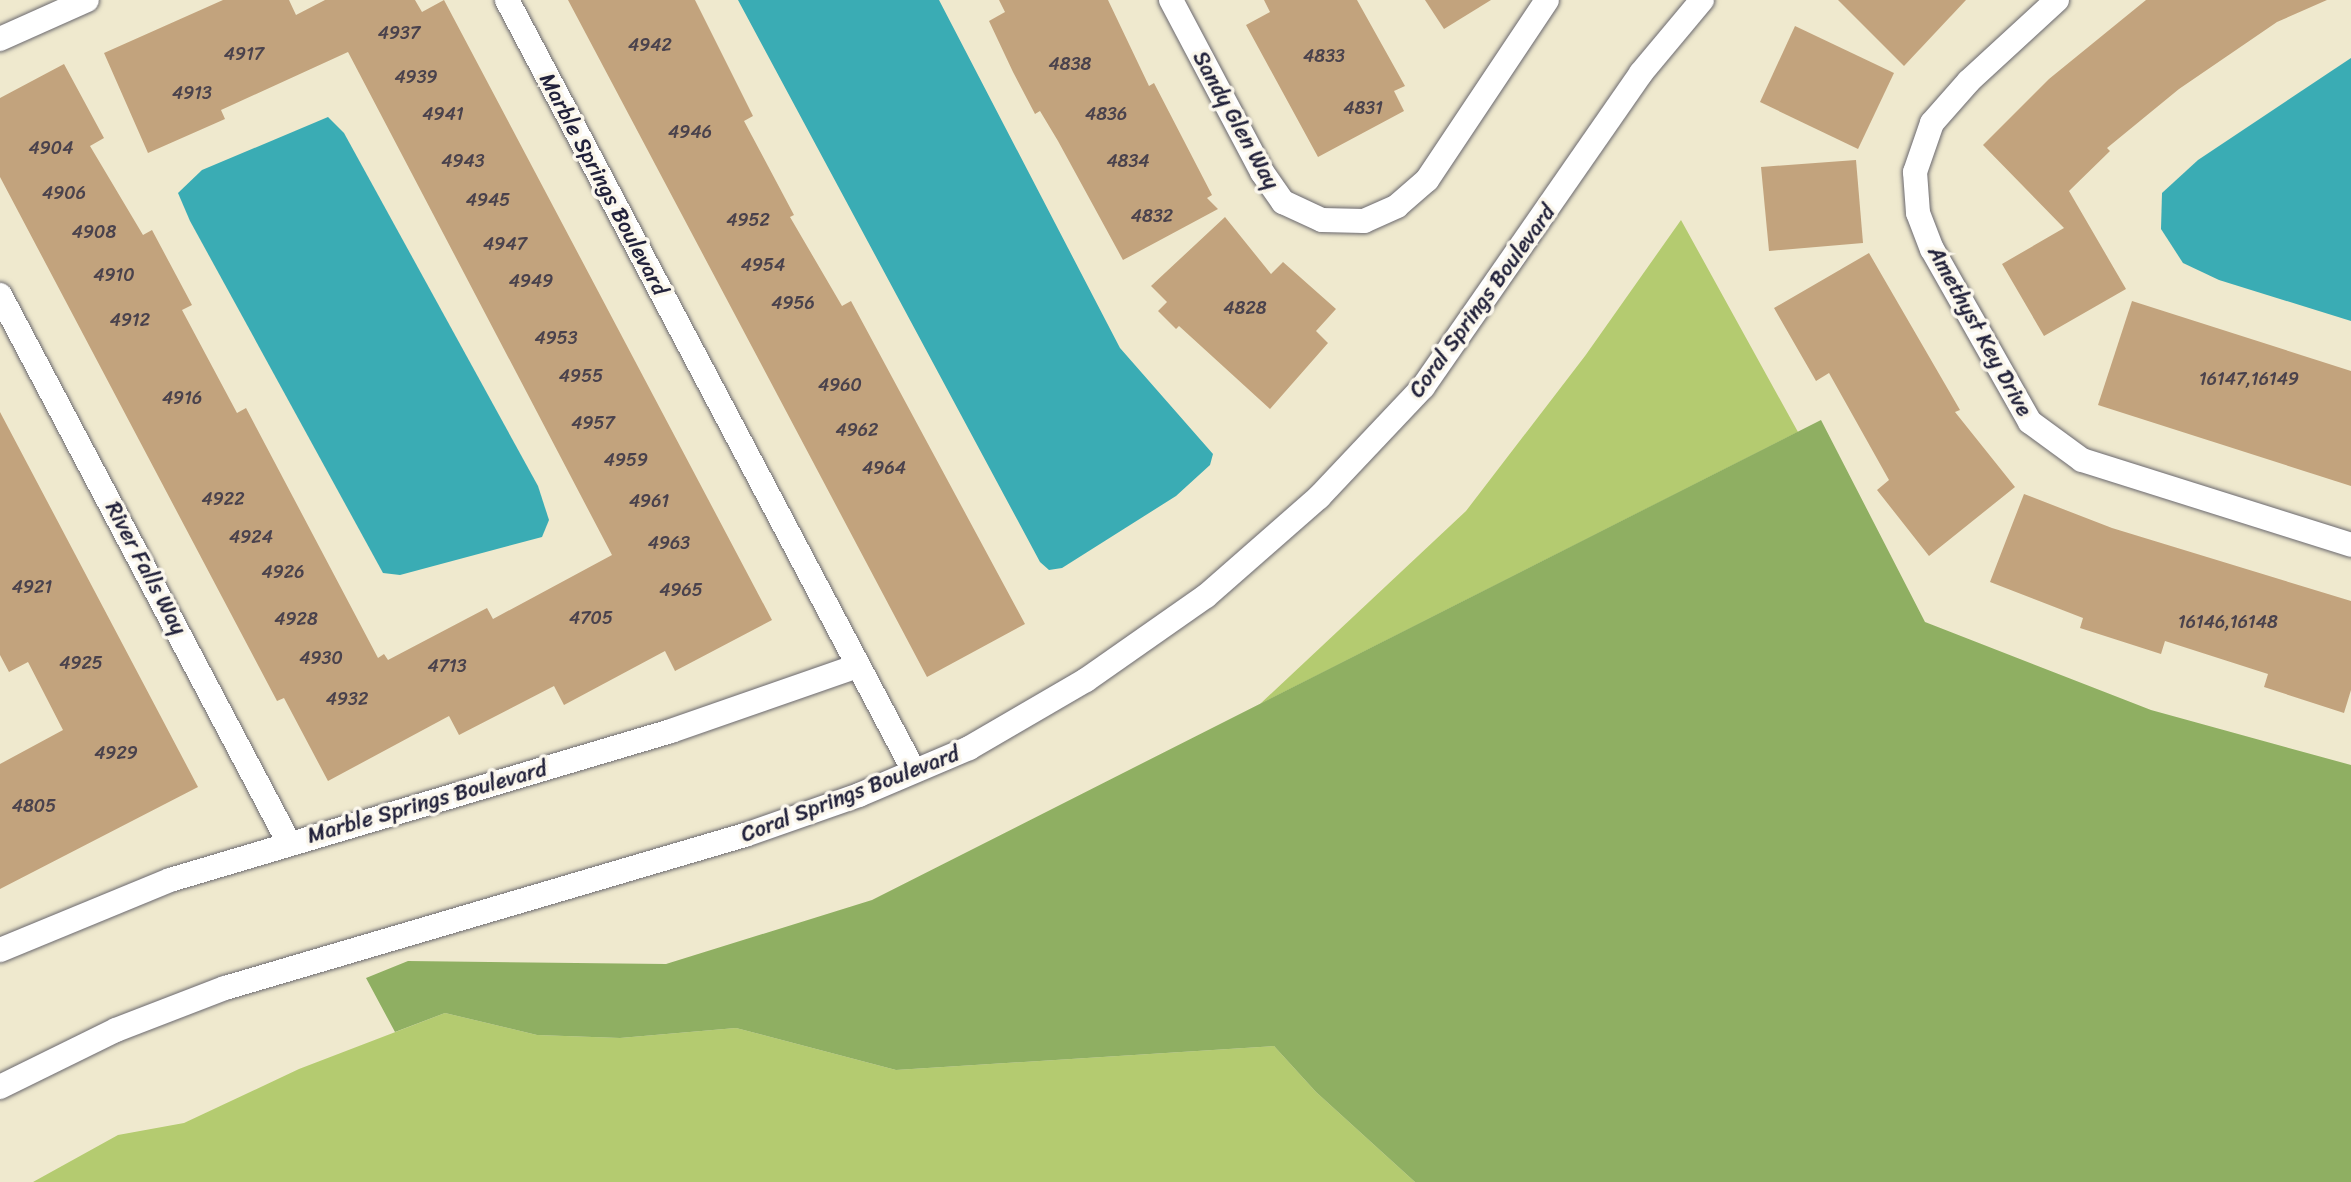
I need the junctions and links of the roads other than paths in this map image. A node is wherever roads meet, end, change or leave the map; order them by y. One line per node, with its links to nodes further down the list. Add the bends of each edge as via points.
1 (87, 0): 7 (street)
2 (507, 0): 10 (street, Marble Springs Boulevard)
3 (1171, 0): 4 (street, Sandy Glen Way, via 1283,202 1322,220 1364,221 1397,206 1427,180)
4 (1547, 0)
5 (1702, 0): 11 (street, Coral Springs Boulevard, via 1641,73 1423,387 1319,497 1206,596 1086,680 969,748)
6 (2057, 0): 9 (street, Amethyst Key Drive, via 1932,123 1915,172 1918,213 1932,249 2030,422 2082,460)
7 (0, 39)
8 (0, 295): 12 (street, River Falls Way)
9 (2351, 545)
10 (858, 666): 11 (street, Marble Springs Boulevard); 12 (street, Marble Springs Boulevard, via 671,731)
11 (914, 771): 14 (street, Coral Springs Boulevard, via 745,835 225,988 116,1030)
12 (289, 843): 13 (street, Marble Springs Boulevard, via 170,880)
13 (0, 950)
14 (0, 1087)

